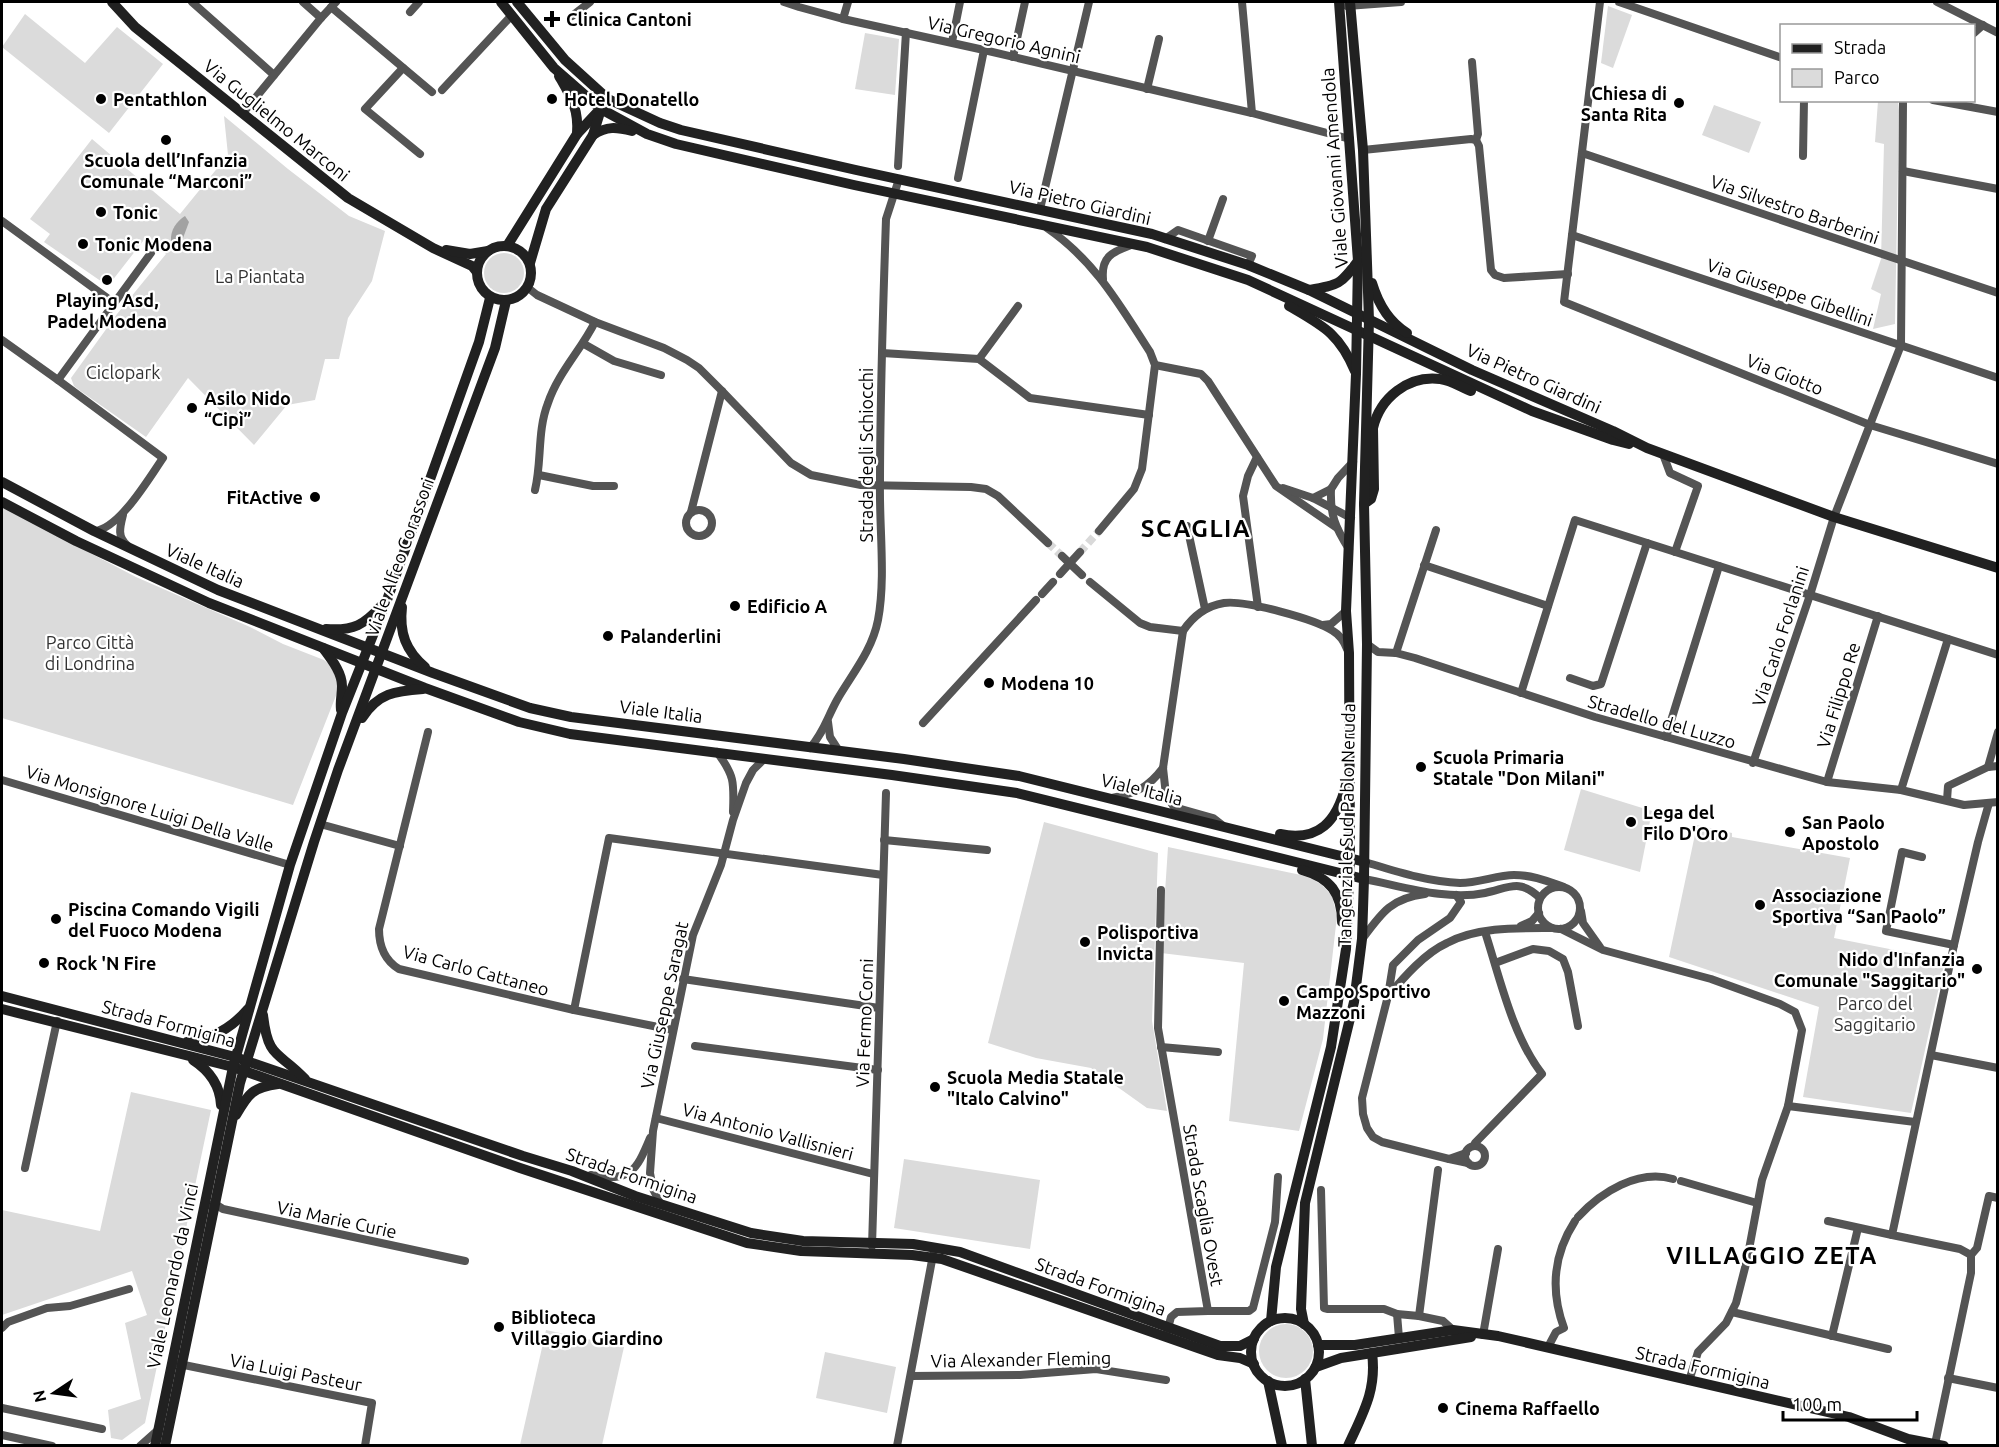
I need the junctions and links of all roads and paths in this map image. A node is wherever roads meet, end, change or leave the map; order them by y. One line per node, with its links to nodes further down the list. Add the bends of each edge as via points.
1 (112, 2): 48 (street, Via Guglielmo Marconi, via 135,27)
2 (192, 2): 38 (street)
3 (303, 2): 23 (street)
4 (419, 2): 20 (street)
5 (501, 2): 21 (street, Via Pietro Giardini)
6 (517, 2): 42 (street, Via Pietro Giardini, via 565,60)
7 (590, 2): 22 (street)
8 (784, 2): 24 (street, Via Gregorio Agnini)
9 (848, 2): 24 (street)
10 (960, 2): 30 (street)
11 (1024, 2): 32 (street)
12 (1089, 2): 37 (street)
13 (1242, 2): 49 (street)
14 (1401, 2): 19 (street)
15 (1600, 2): 56 (street)
16 (1619, 2): 33 (street)
17 (1937, 2): 25 (street)
18 (333, 4): 23 (street); 35 (street)
19 (1345, 4): 53 (street, Viale Giovanni Amendola); 55 (street, Viale Giovanni Amendola)
20 (410, 12)
21 (512, 15): 36 (street, Via Pietro Giardini); 40 (street)
22 (572, 16)
23 (321, 18): 38 (street)
24 (843, 18): 26 (street, Via Gregorio Agnini)
25 (1983, 25): 27 (street); 28 (street)
26 (906, 32): 30 (street, Via Gregorio Agnini); 59 (street)
27 (1975, 32)
28 (1998, 33)
29 (1159, 39): 39 (street)
30 (952, 42): 31 (street, Via Gregorio Agnini)
31 (984, 50): 32 (street, Via Gregorio Agnini); 61 (street)
32 (1013, 57): 37 (street, Via Gregorio Agnini)
33 (1780, 57)
34 (1472, 62): 54 (street)
35 (403, 68): 41 (street); 57 (street, via 365,109)
36 (554, 68): 46 (street, Via Pietro Giardini); 50 (street, Via Pietro Giardini, via 573,101)
37 (1072, 71): 39 (street, Via Gregorio Agnini); 66 (street)
38 (274, 75): 48 (street)
39 (1147, 89): 49 (street, Via Gregorio Agnini)
40 (442, 90)
41 (432, 92)
42 (608, 99): 46 (street); 62 (street, Via Pietro Giardini, via 681,130)
43 (1804, 102): 58 (street)
44 (1902, 102): 60 (street)
45 (1945, 102): 47 (street)
46 (601, 109): 50 (street); 51 (street, Via Pietro Giardini); 52 (street)
47 (1998, 111)
48 (243, 113): 74 (street, Via Guglielmo Marconi, via 348,198)
49 (1252, 113): 53 (street, Via Gregorio Agnini)
50 (577, 134): 73 (street)
51 (647, 134): 52 (street, via 611,127); 64 (street, Via Pietro Giardini, via 676,144)
52 (593, 135): 80 (street, via 546,209)
53 (1350, 139): 78 (street, Viale Giovanni Amendola)
54 (1476, 140): 55 (street); 83 (street, via 1491,270 1504,278)
55 (1363, 150): 81 (street, Viale Giovanni Amendola)
56 (1582, 153): 69 (street); 79 (street, Via Silvestro Barberini)
57 (420, 154)
58 (1803, 156)
59 (898, 166)
60 (1903, 171): 63 (street); 79 (street)
61 (958, 178)
62 (899, 179): 64 (street, Strada degli Schiocchi); 66 (street, Via Pietro Giardini)
63 (1998, 189)
64 (895, 193): 68 (street, Via Pietro Giardini); 101 (street, Strada degli Schiocchi, via 886,219)
65 (1223, 199): 71 (street)
66 (1040, 209): 70 (street, Via Pietro Giardini)
67 (2, 222): 91 (street)
68 (1041, 223): 72 (street, Via Pietro Giardini); 84 (street, via 1067,241)
69 (1572, 235): 83 (street); 100 (street, Via Giuseppe Gibellini)
70 (1165, 240): 71 (street, via 1178,230); 77 (street, Via Pietro Giardini)
71 (1208, 241): 77 (street)
72 (1133, 244): 84 (street, via 1107,257); 85 (street, Via Pietro Giardini)
73 (507, 246): 75 (street); 80 (street)
74 (433, 248): 75 (street, Via Guglielmo Marconi, via 470,254); 82 (street, Via Guglielmo Marconi)
75 (488, 251): 82 (street)
76 (151, 253): 91 (street)
77 (1250, 261): 87 (street, Via Pietro Giardini)
78 (1358, 261): 87 (street, via 1344,280); 93 (street, Viale Giovanni Amendola)
79 (1901, 261): 88 (street, Via Silvestro Barberini); 100 (street)
80 (530, 263): 86 (street)
81 (1368, 269): 94 (street, Viale Giovanni Amendola); 104 (street, via 1377,299 1399,328)
82 (476, 271): 89 (street, via 479,286)
83 (1568, 274): 112 (street, Via Giotto, via 1564,302)
84 (1102, 279): 103 (street)
85 (1248, 280): 96 (street, Via Pietro Giardini); 105 (street, via 1334,334 1347,351)
86 (527, 287): 90 (street); 95 (street)
87 (1309, 290): 93 (street, Via Pietro Giardini)
88 (1998, 293)
89 (490, 298): 90 (street); 155 (street, Viale Alfeo Corassori, via 479,342)
90 (506, 301): 153 (street, Viale Alfeo Corassori, via 495,348)
91 (114, 303): 108 (street)
92 (1018, 306): 102 (street)
93 (1358, 315): 94 (street, Via Pietro Giardini); 96 (street, Viale Giovanni Amendola)
94 (1369, 320): 97 (street, Tangenziale Sud Pablo Neruda); 104 (street, Via Pietro Giardini)
95 (595, 322): 99 (street); 109 (street, via 687,360)
96 (1358, 332): 97 (street, Via Pietro Giardini); 105 (street, Tangenziale Sud Pablo Neruda)
97 (1368, 337): 110 (street, Via Pietro Giardini); 127 (street, Tangenziale Sud Pablo Neruda)
98 (2, 340): 108 (street)
99 (584, 344): 106 (street, via 614,361); 118 (street, via 548,402 540,440)
100 (1901, 345): 107 (street, Via Giuseppe Gibellini); 112 (street, Via Carlo Forlanini)
101 (882, 352): 102 (street); 121 (street, Strada degli Schiocchi)
102 (979, 359): 111 (street, via 1030,398)
103 (1155, 365): 111 (street); 115 (street, via 1202,374)
104 (1472, 370): 113 (street, Via Pietro Giardini)
105 (1356, 374): 116 (street, Tangenziale Sud Pablo Neruda)
106 (661, 375)
107 (1998, 378)
108 (58, 380): 130 (street, via 163,458)
109 (722, 391): 121 (street, via 800,470 842,483); 129 (street)
110 (1532, 411): 113 (street, Via Pietro Giardini); 127 (street, via 1506,406 1441,379 1400,388 1384,402 1375,419 1374,489)
111 (1149, 415): 137 (street, via 1138,480 1126,501)
112 (1870, 425): 117 (street, Via Giotto); 131 (street, Via Carlo Forlanini)
113 (1647, 448): 114 (street, Via Pietro Giardini)
114 (1663, 454): 131 (street, Via Pietro Giardini); 143 (street, via 1670,473 1698,486)
115 (1257, 457): 122 (street); 157 (street, via 1243,496)
116 (1353, 462): 123 (street); 132 (street, Tangenziale Sud Pablo Neruda)
117 (1998, 464)
118 (539, 475): 120 (street, via 592,486); 124 (street)
119 (2, 482): 136 (street, Viale Italia)
120 (614, 486)
121 (880, 486): 138 (street, via 986,489); 180 (street, Strada degli Schiocchi, via 878,620 870,646 832,708)
122 (1276, 486): 125 (street); 134 (street)
123 (1331, 489): 125 (street); 128 (street)
124 (535, 490)
125 (1313, 498): 128 (street)
126 (2, 502): 167 (street, Viale Italia, via 209,603)
127 (1365, 504): 160 (street, Tangenziale Sud Pablo Neruda)
128 (1330, 508): 132 (street); 134 (street)
129 (691, 512)
130 (123, 514): 136 (street, via 110,526); 141 (street, via 122,541)
131 (1834, 517): 148 (street, Via Pietro Giardini); 154 (street, Via Carlo Forlanini)
132 (1351, 518): 140 (street, Tangenziale Sud Pablo Neruda); 160 (street, via 1358,527 1359,589)
133 (1187, 526): 158 (street)
134 (1337, 528): 140 (street)
135 (1436, 530): 146 (street)
136 (94, 531): 141 (street, Viale Italia)
137 (1099, 531)
138 (1047, 543)
139 (1647, 543): 143 (street); 156 (street, via 1575,520); 176 (street, via 1601,684 1593,686)
140 (1349, 549): 159 (street, Tangenziale Sud Pablo Neruda)
141 (133, 550): 163 (street, Viale Italia, via 218,590)
142 (1080, 552): 145 (street)
143 (1675, 552): 147 (street)
144 (1062, 556): 145 (street)
145 (1070, 563): 149 (street); 150 (street)
146 (1424, 566): 156 (street); 170 (street)
147 (1719, 566): 154 (street); 185 (street)
148 (1998, 568)
149 (1060, 574)
150 (1082, 575)
151 (1053, 582): 181 (street)
152 (1090, 582): 164 (street, via 1140,623)
153 (405, 588): 171 (street, Viale Alfeo Corassori); 175 (street, via 401,611 405,644)
154 (1810, 594): 161 (street); 190 (street, Via Carlo Forlanini)
155 (387, 600): 163 (street, via 359,626 343,630); 168 (street, Viale Alfeo Corassori)
156 (1548, 606): 178 (street)
157 (1258, 607): 158 (street, via 1234,602); 162 (street)
158 (1205, 609): 164 (street)
159 (1346, 611): 162 (street, via 1331,624); 169 (street, Tangenziale Sud Pablo Neruda)
160 (1366, 614): 166 (street, Tangenziale Sud Pablo Neruda)
161 (1878, 616): 165 (street); 196 (street, Via Filippo Re)
162 (1323, 625): 169 (street, via 1343,640)
163 (314, 628): 168 (street, Viale Italia)
164 (1183, 631): 193 (street)
165 (1948, 639): 172 (street); 197 (street)
166 (1367, 644): 170 (street, Stradello del Luzzo, via 1378,652); 214 (street, Tangenziale Sud Pablo Neruda)
167 (323, 648): 173 (street, Viale Italia); 179 (street, via 341,678)
168 (368, 649): 171 (street, Viale Italia); 173 (street, Viale Alfeo Corassori)
169 (1349, 653): 194 (street, Tangenziale Sud Pablo Neruda)
170 (1395, 653): 178 (street, Stradello del Luzzo)
171 (381, 654): 174 (street, Viale Alfeo Corassori); 175 (street, Viale Italia)
172 (1998, 655)
173 (362, 663): 174 (street, Viale Italia); 179 (street, Viale Alfeo Corassori)
174 (376, 669): 177 (street, Viale Italia); 182 (street, Viale Alfeo Corassori)
175 (432, 673): 186 (street, Viale Italia, via 530,708 571,717)
176 (1570, 678)
177 (425, 688): 182 (street, via 386,694 376,700); 188 (street, Viale Italia, via 519,722 570,734)
178 (1521, 693): 185 (street, Stradello del Luzzo)
179 (342, 713): 202 (street, Viale Alfeo Corassori)
180 (829, 720): 186 (street, Strada degli Schiocchi); 187 (street, via 830,737)
181 (923, 723)
182 (353, 730): 204 (street, Viale Alfeo Corassori)
183 (428, 732): 209 (street, Via Carlo Cattaneo)
184 (1998, 732): 192 (street)
185 (1666, 737): 190 (street, Stradello del Luzzo)
186 (810, 748): 187 (street, Viale Italia)
187 (839, 751): 199 (street, Viale Italia, via 1019,776)
188 (717, 752): 189 (street, Viale Italia); 203 (street, Via Giuseppe Saragat, via 729,768 734,784)
189 (764, 759): 203 (street, Via Giuseppe Saragat, via 753,770); 208 (street, Viale Italia, via 1017,793)
190 (1753, 763): 196 (street, Stradello del Luzzo)
191 (1998, 766): 192 (street)
192 (1988, 767): 200 (street, via 1948,786)
193 (1163, 768): 199 (street, via 1145,787); 205 (street, via 1166,795 1174,807 1213,818)
194 (1350, 770): 206 (street, via 1340,807 1319,830 1300,836 1261,830); 213 (street, Tangenziale Sud Pablo Neruda)
195 (2, 780): 215 (street, Via Monsignore Luigi Della Valle)
196 (1827, 782): 197 (street, Stradello del Luzzo)
197 (1901, 790): 200 (street, Stradello del Luzzo)
198 (886, 793): 207 (street, Via Fermo Corni)
199 (1111, 798): 205 (street, Viale Italia)
200 (1947, 800): 201 (street, Stradello del Luzzo, via 1964,805)
201 (1993, 802): 231 (street, via 1978,842)
202 (308, 809): 204 (street); 215 (street, Viale Alfeo Corassori)
203 (733, 819): 211 (street, Via Giuseppe Saragat)
204 (320, 824): 209 (street); 241 (street, Viale Alfeo Corassori)
205 (1223, 826): 206 (street, Viale Italia)
206 (1251, 833): 213 (street, Viale Italia)
207 (884, 840): 210 (street); 216 (street, Via Fermo Corni)
208 (1220, 843): 217 (street); 232 (street, via 1256,859 1326,880 1339,900)
209 (399, 846): 242 (street, Via Carlo Cattaneo, via 379,929 382,949 392,965)
210 (987, 850)
211 (724, 855): 216 (street); 235 (street, Via Giuseppe Saragat, via 695,927); 242 (street, via 609,838)
212 (1922, 857): 231 (street, via 1902,852 1886,931)
213 (1350, 859): 214 (street, Viale Italia); 217 (street, Tangenziale Sud Pablo Neruda)
214 (1365, 862): 218 (street, Tangenziale Sud Pablo Neruda); 219 (street, via 1459,883 1512,875 1531,876)
215 (290, 865): 238 (street, Viale Alfeo Corassori)
216 (883, 875): 239 (street, Via Fermo Corni)
217 (1350, 876): 218 (street); 232 (street, Tangenziale Sud Pablo Neruda)
218 (1364, 879): 221 (street); 230 (street, Tangenziale Sud Pablo Neruda)
219 (1564, 887): 223 (street, via 1550,888); 224 (street, via 1575,893)
220 (1161, 890): 248 (street, Strada Scaglia Ovest, via 1157,1021)
221 (1435, 893): 222 (street); 230 (street, via 1408,896 1390,905)
222 (1456, 895): 223 (street, via 1520,885); 237 (street, via 1461,902 1450,918 1418,940 1393,965)
223 (1540, 898): 225 (street)
224 (1581, 904): 228 (street, via 1576,921); 233 (street, via 1583,923)
225 (1539, 913): 226 (street); 227 (street)
226 (1517, 928): 227 (street); 229 (street)
227 (1551, 928): 228 (street)
228 (1561, 929): 233 (street)
229 (1485, 932): 234 (street); 237 (street, via 1445,943 1408,973)
230 (1362, 939): 292 (street, Tangenziale Sud Pablo Neruda, via 1354,1002 1305,1203 1301,1309)
231 (1954, 945): 251 (street)
232 (1346, 949): 291 (street, Tangenziale Sud Pablo Neruda, via 1331,1047 1276,1267)
233 (1603, 950): 257 (street, via 1711,979 1795,1012 1802,1030)
234 (1495, 963): 244 (street, via 1533,949 1550,951 1563,959); 263 (street, via 1520,1037 1542,1074)
235 (683, 979): 239 (street); 245 (street, Via Giuseppe Saragat)
236 (2, 996): 246 (street, Strada Formigina)
237 (1388, 996): 265 (street, via 1362,1098 1365,1122 1373,1137 1382,1142)
238 (250, 1006): 246 (street, via 220,1032 199,1040); 252 (street, Viale Alfeo Corassori)
239 (879, 1008): 254 (street, Via Fermo Corni)
240 (2, 1009): 243 (street, Strada Formigina)
241 (262, 1010): 252 (street, Viale Alfeo Corassori); 255 (street, via 270,1047)
242 (574, 1010): 245 (street, Via Carlo Cattaneo)
243 (57, 1021): 250 (street, Strada Formigina); 267 (street)
244 (1578, 1026)
245 (673, 1030): 259 (street, Via Giuseppe Saragat)
246 (178, 1041): 252 (street, Strada Formigina)
247 (695, 1046): 254 (street)
248 (1161, 1047): 249 (street); 287 (street, Strada Scaglia Ovest)
249 (1218, 1052)
250 (185, 1055): 252 (street, Strada Formigina); 258 (street, via 203,1066 214,1079)
251 (1931, 1055): 253 (street); 260 (street)
252 (240, 1064): 255 (street, Strada Formigina); 256 (street, Strada Formigina); 258 (street, Viale Alfeo Corassori); 261 (street, Viale Alfeo Corassori)
253 (1998, 1068)
254 (878, 1070): 270 (street, Via Fermo Corni)
255 (307, 1082): 269 (street, Strada Formigina)
256 (282, 1084): 261 (street, via 265,1086 246,1096); 279 (street, Strada Formigina)
257 (1788, 1106): 260 (street); 275 (street)
258 (222, 1112): 276 (street, Viale Leonardo da Vinci)
259 (656, 1118): 262 (street, Via Giuseppe Saragat); 270 (street, Via Antonio Vallisnieri)
260 (1915, 1122): 280 (street)
261 (231, 1123): 276 (street, Viale Leonardo da Vinci)
262 (653, 1131): 269 (street, Via Giuseppe Saragat, via 637,1165 624,1175 611,1179); 274 (street, Via Giuseppe Saragat, via 650,1173)
263 (1474, 1146): 264 (street); 266 (street, via 1484,1152 1484,1159 1479,1165)
264 (1466, 1153): 265 (street); 266 (street)
265 (1449, 1159): 266 (street)
266 (1468, 1164)
267 (25, 1168)
268 (1438, 1170): 290 (street)
269 (572, 1171): 274 (street, Strada Formigina)
270 (873, 1174): 281 (street, Via Fermo Corni)
271 (1278, 1177): 287 (street, via 1275,1222 1253,1308)
272 (1321, 1190): 289 (street, Strada Formigina, via 1324,1308 1384,1309)
273 (1998, 1198): 284 (street, via 1989,1196 1977,1248)
274 (660, 1203): 279 (street, Strada Formigina)
275 (1757, 1203): 288 (street); 301 (street, via 1663,1176 1613,1188 1593,1201 1576,1219 1558,1255 1557,1299 1564,1328 1556,1332)
276 (209, 1205): 285 (street, Via Marie Curie); 304 (street, Viale Leonardo da Vinci)
277 (1828, 1221): 278 (street)
278 (1858, 1228): 280 (street); 297 (street)
279 (710, 1230): 281 (street, Strada Formigina)
280 (1892, 1235): 284 (street, via 1960,1249)
281 (872, 1249): 283 (street, Strada Formigina, via 913,1244)
282 (1498, 1249): 296 (street)
283 (934, 1252): 294 (street, Strada Formigina, via 960,1252); 307 (street)
284 (1971, 1255): 308 (street, via 1971,1274)
285 (465, 1261)
286 (129, 1289): 293 (street, via 70,1306 47,1308 8,1322)
287 (1208, 1311): 294 (street, Strada Scaglia Ovest, via 1177,1312 1171,1317)
288 (1732, 1312): 297 (street); 312 (street, via 1698,1352)
289 (1396, 1314): 290 (street, Strada Formigina); 298 (street)
290 (1419, 1316): 295 (street, Strada Formigina, via 1443,1321)
291 (1271, 1321): 292 (street, via 1294,1319); 299 (street)
292 (1304, 1324): 300 (street, via 1314,1333)
293 (2, 1328)
294 (1167, 1332): 299 (street, Strada Formigina, via 1226,1347); 305 (street, Strada Formigina, via 1218,1355)
295 (1454, 1334): 296 (street, Strada Formigina); 298 (street, Strada Formigina); 302 (street, Strada Formigina)
296 (1483, 1335): 301 (street, Strada Formigina)
297 (1832, 1336): 303 (street)
298 (1399, 1338): 302 (street, Strada Formigina)
299 (1254, 1339): 305 (street)
300 (1318, 1345): 302 (street, Strada Formigina); 306 (street)
301 (1548, 1347): 312 (street, Strada Formigina)
302 (1372, 1348): 306 (street, Strada Formigina); 327 (street, via 1372,1389)
303 (1888, 1349)
304 (177, 1364): 316 (street, Viale Leonardo da Vinci); 322 (street, Viale Leonardo da Vinci); 323 (street, Via Luigi Pasteur, via 372,1403)
305 (1254, 1364): 311 (street)
306 (1316, 1367): 309 (street)
307 (911, 1376): 310 (street, Via Alexander Fleming, via 1020,1376 1096,1369); 324 (street)
308 (1948, 1378): 313 (street); 318 (street)
309 (1305, 1379): 311 (street, via 1287,1385); 326 (street)
310 (1166, 1380)
311 (1268, 1381): 325 (street)
312 (1689, 1382): 318 (street, Strada Formigina, via 1849,1417 1908,1439)
313 (1998, 1388)
314 (2, 1408): 315 (street)
315 (102, 1429)
316 (158, 1430): 320 (street); 321 (street, Viale Leonardo da Vinci)
317 (2, 1435): 319 (street)
318 (1939, 1445)
319 (52, 1446)
320 (140, 1446)
321 (155, 1446)
322 (165, 1446)
323 (365, 1446)
324 (897, 1446)
325 (1282, 1446)
326 (1312, 1446)
327 (1348, 1446)

